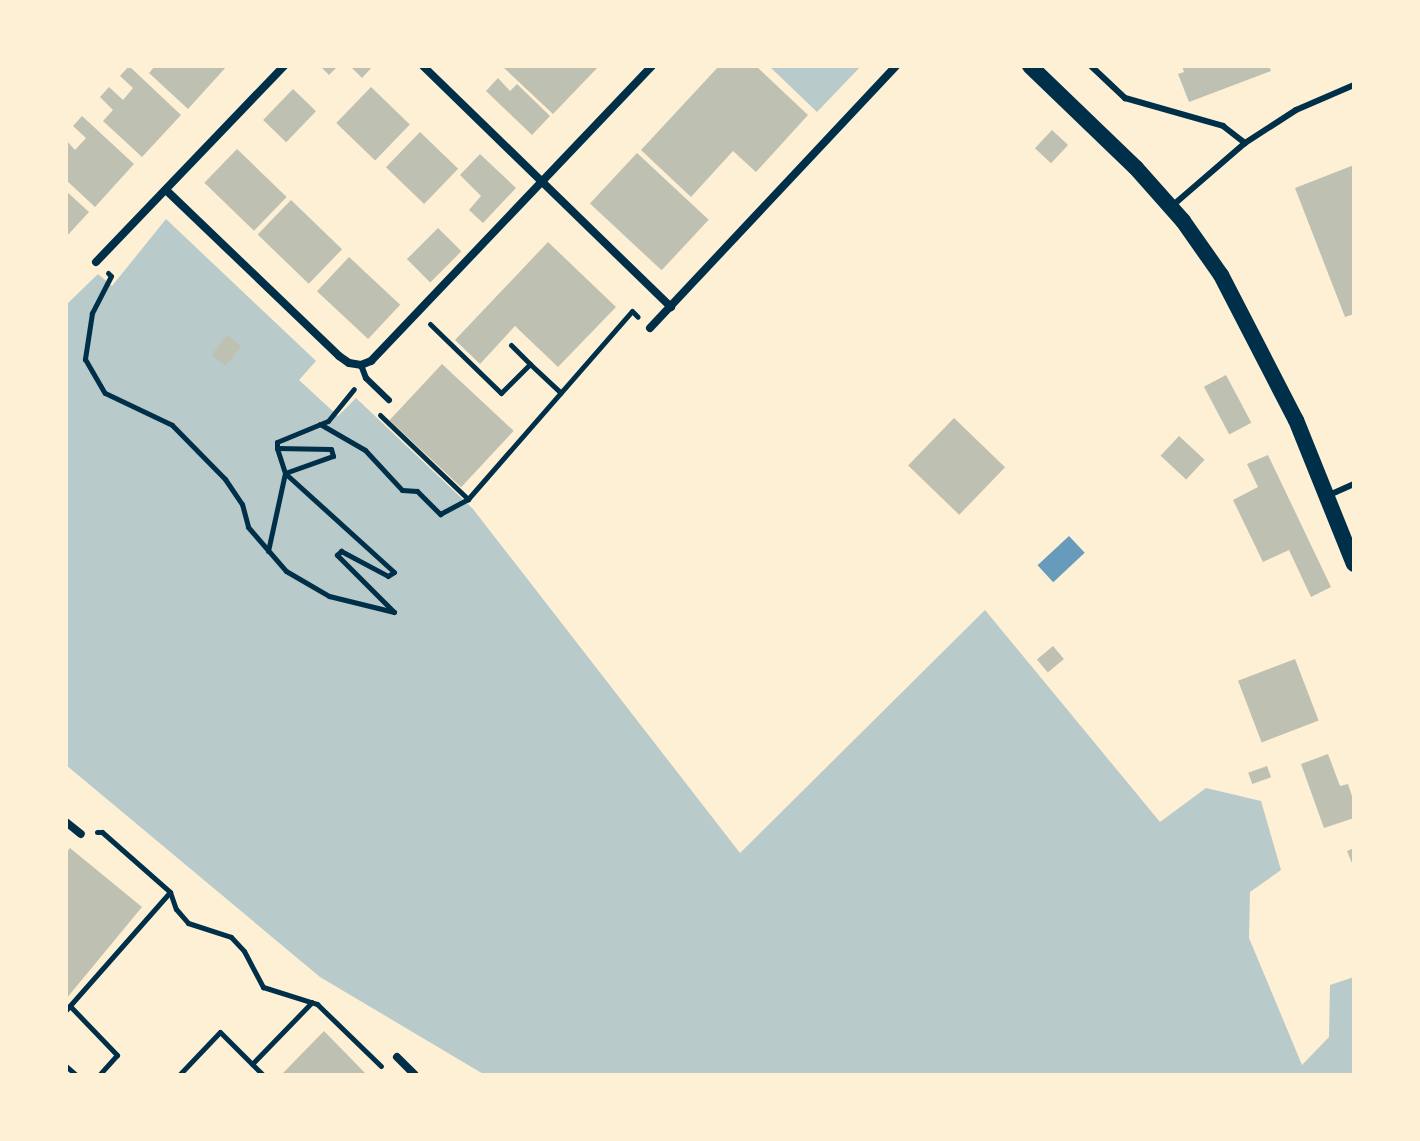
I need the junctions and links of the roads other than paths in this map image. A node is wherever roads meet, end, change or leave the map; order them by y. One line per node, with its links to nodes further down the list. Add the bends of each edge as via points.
1 (284, 66): 10 (street)
2 (423, 66): 9 (street)
3 (652, 66): 9 (street)
4 (896, 66): 13 (street)
5 (1030, 66): 11 (main road)
6 (1091, 66): 8 (lane, via 1125,98 1223,126)
7 (1354, 85): 8 (lane, via 1296,110)
8 (1245, 143): 11 (lane)
9 (544, 181): 13 (street); 15 (street, via 371,361)
10 (166, 190): 12 (street); 15 (street, via 339,356)
11 (1171, 207): 18 (main road, via 1221,275 1296,420)
12 (96, 262)
13 (671, 307): 14 (street)
14 (650, 328)
15 (361, 365): 16 (lane, via 366,378)
16 (389, 400)
17 (1354, 484): 18 (lane)
18 (1327, 496): 19 (main road)
19 (1354, 564)
20 (66, 822): 21 (street)
21 (81, 834)
22 (397, 1057): 23 (street)
23 (415, 1075)

